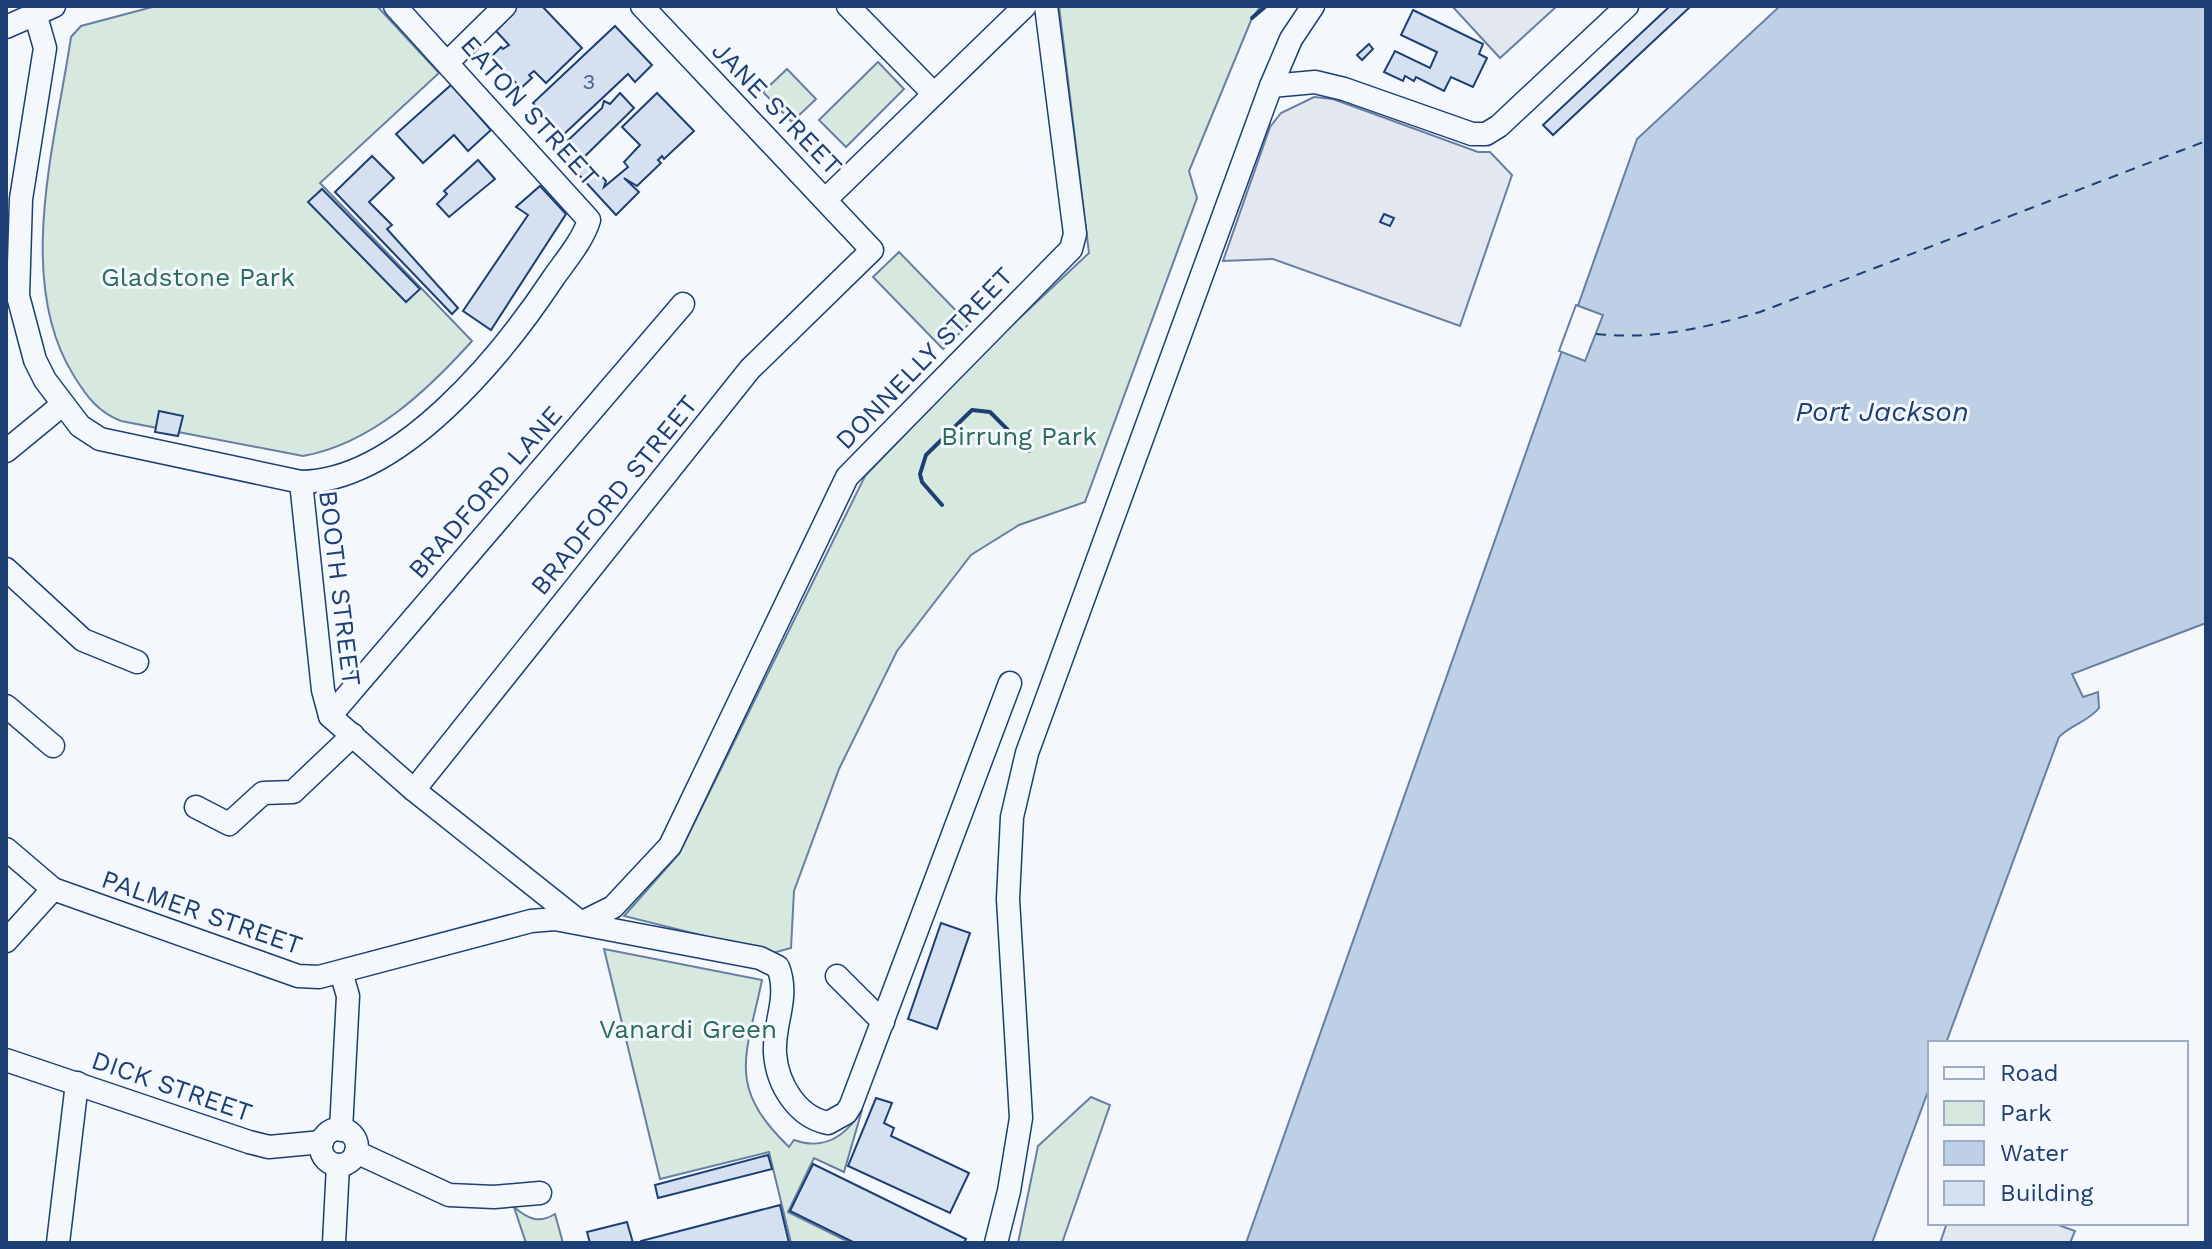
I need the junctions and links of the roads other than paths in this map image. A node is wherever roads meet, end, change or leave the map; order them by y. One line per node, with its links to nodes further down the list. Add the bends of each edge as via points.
1 (395, 6): 11 (street, EATON STREET)
2 (505, 6): 11 (street)
3 (642, 6): 14 (street, JANE STREET)
4 (848, 6): 13 (street)
5 (1025, 6): 13 (street)
6 (1046, 6): 32 (street, DONNELLY STREET, via 1075,234 1071,249 847,477 670,846 613,907)
7 (1313, 6): 12 (street, via 1291,39)
8 (1627, 6): 12 (street, via 1486,134 1472,134 1315,82)
9 (41, 8): 10 (street); 15 (street, BOOTH STREET, via 45,48)
10 (6, 27)
11 (448, 62): 20 (street, EATON STREET, via 589,220 508,343 443,408 379,458 335,478)
12 (1271, 86): 44 (street, via 1027,753 1012,817 1008,899 1021,1118)
13 (934, 94): 14 (street)
14 (826, 199): 16 (street, JANE STREET)
15 (14, 202): 18 (street, BOOTH STREET, via 18,296 35,360)
16 (872, 250): 28 (street, BRADFORD STREET, via 750,369)
17 (683, 304): 25 (street, BRADFORD LANE)
18 (62, 405): 19 (street); 20 (street, BOOTH STREET, via 100,439)
19 (6, 451)
20 (301, 482): 25 (street, BOOTH STREET)
21 (6, 569): 22 (street, via 83,640)
22 (137, 662)
23 (1010, 683): 36 (street)
24 (6, 706): 27 (street)
25 (330, 716): 26 (street, BOOTH STREET)
26 (353, 735): 28 (street, BOOTH STREET); 29 (street, via 293,792 263,793 229,824)
27 (53, 746)
28 (414, 790): 32 (street, BOOTH STREET)
29 (196, 807)
30 (6, 849): 31 (street, PALMER STREET)
31 (53, 889): 33 (street); 34 (street, PALMER STREET, via 298,976)
32 (581, 923): 34 (street, PALMER STREET, via 531,921); 36 (street, BOOTH STREET, via 774,964 784,988 774,1053 792,1100 815,1121 838,1119 851,1105)
33 (6, 941)
34 (341, 972): 39 (street, via 348,996)
35 (837, 976): 36 (street)
36 (883, 1022)
37 (6, 1060): 38 (street, DICK STREET)
38 (77, 1083): 39 (street, DICK STREET, via 269,1147); 42 (street)
39 (332, 1136): 40 (street, via 352,1135); 40 (street, via 324,1157)
40 (347, 1159): 41 (street, via 449,1195); 43 (street)
41 (540, 1193)
42 (58, 1243)
43 (334, 1243)
44 (996, 1243)

